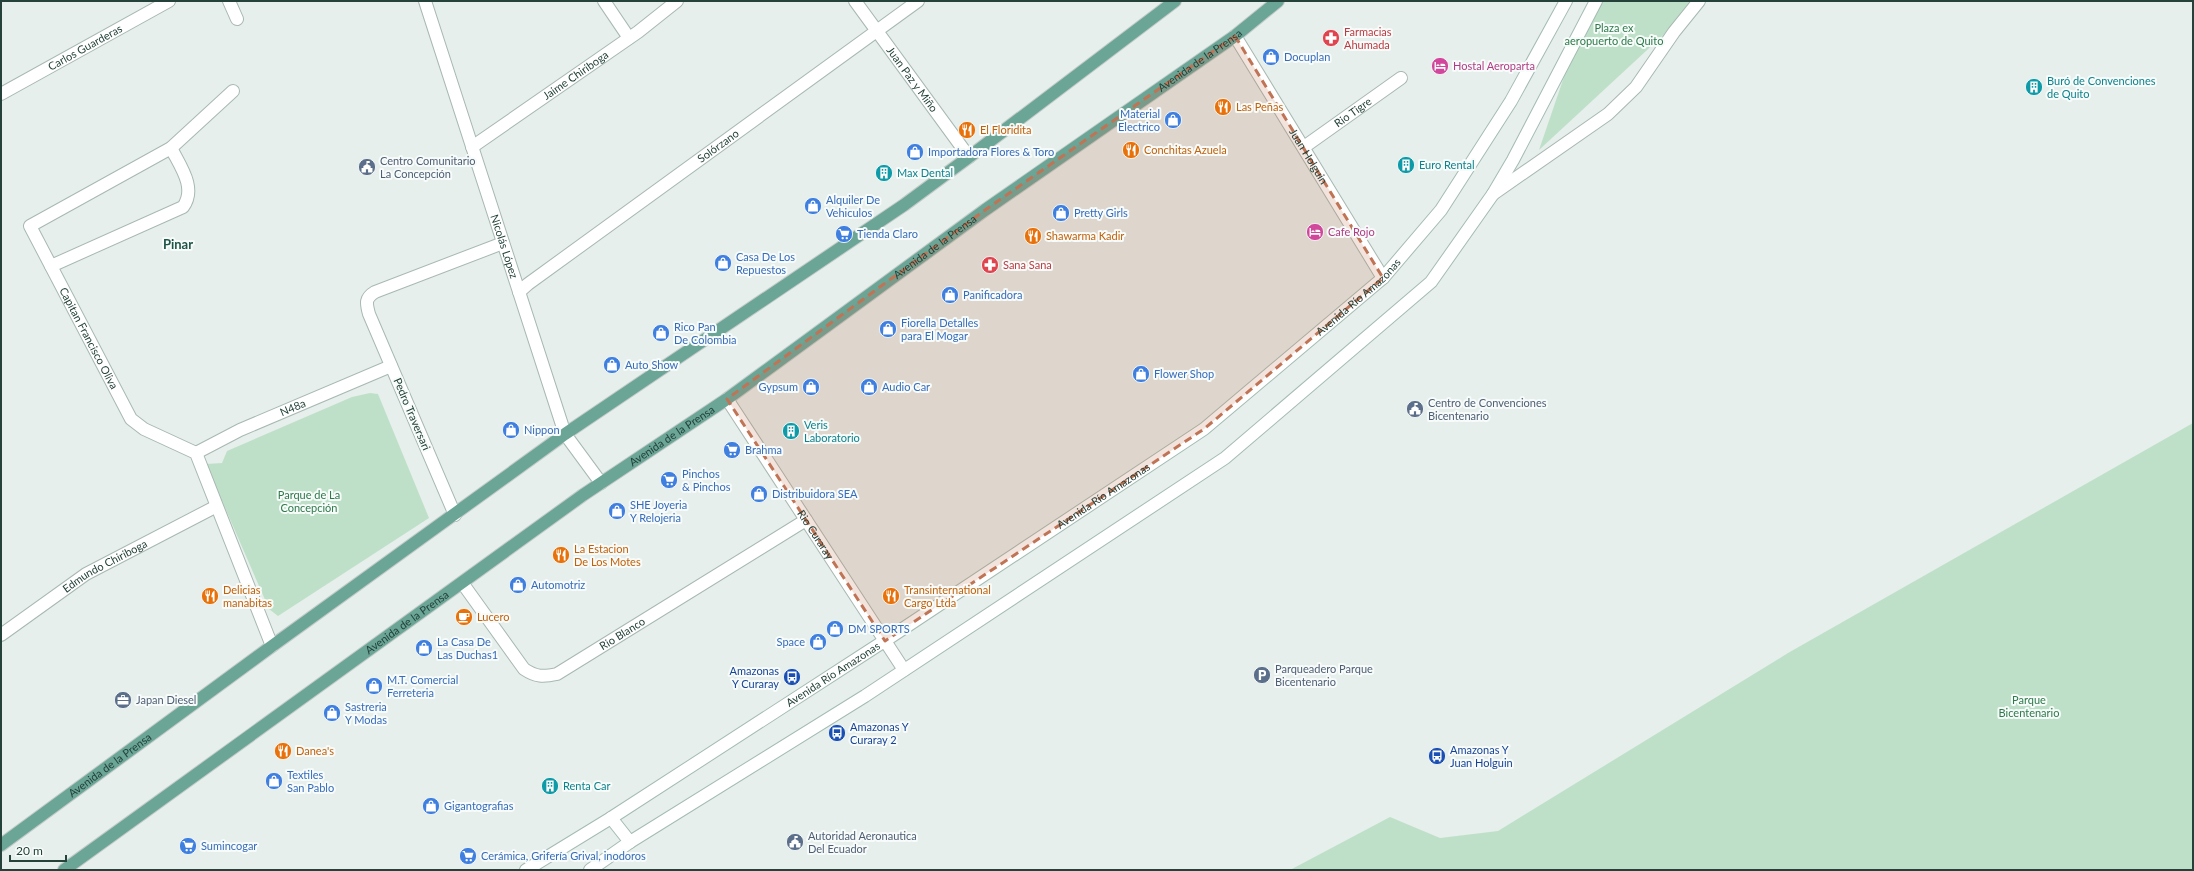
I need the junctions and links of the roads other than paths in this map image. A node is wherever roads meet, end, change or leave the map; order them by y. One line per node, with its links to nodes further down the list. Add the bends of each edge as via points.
1 (169, 1): 19 (street, Carlos Guarderas)
2 (229, 1): 13 (street)
3 (425, 1): 20 (street, Nicolás López)
4 (604, 1): 16 (street)
5 (677, 1): 16 (street, Jaime Chiriboga)
6 (855, 1): 14 (street, Juan Paz y Miño)
7 (918, 1): 14 (street, Solórzano)
8 (1175, 1): 23 (main road, Avenida de la Prensa)
9 (1278, 1): 15 (main road, Avenida de la Prensa)
10 (1566, 1): 27 (street, Avenida Río Amazonas, via 1485,144 1441,210)
11 (1596, 1): 24 (street)
12 (1699, 1): 24 (street, via 1636,86 1608,114)
13 (237, 19)
14 (878, 31): 23 (street, Juan Paz y Miño); 28 (street, Solórzano)
15 (1235, 36): 21 (street, Juan Holguin); 30 (main road, Avenida de la Prensa, via 985,210)
16 (629, 38): 20 (street, Jaime Chiriboga)
17 (1401, 78): 21 (street, Rio Tigre)
18 (233, 91): 22 (street, Capitan Francisco Oliva)
19 (1, 94)
20 (472, 147): 25 (street, Nicolás López)
21 (1304, 147): 27 (street, Juan Holguin)
22 (171, 148): 26 (street, Capitan Francisco Oliva, via 30,226); 26 (street, via 189,185 189,194 183,207)
23 (969, 157): 31 (main road, Avenida de la Prensa, via 893,212)
24 (1493, 194): 41 (street, via 1431,282 1225,458)
25 (504, 243): 28 (street, Nicolás López); 29 (street, Pedro Traversari, via 375,292 367,299 369,314)
26 (51, 266): 32 (street, Capitan Francisco Oliva, via 131,419 144,429)
27 (1383, 278): 39 (street, Avenida Río Amazonas, via 1204,429)
28 (519, 292): 31 (street, Nicolás López)
29 (391, 366): 32 (street, N48a, via 240,430); 35 (street, Pedro Traversari)
30 (727, 399): 33 (main road, Avenida de la Prensa); 36 (street, Rio Curaray)
31 (565, 434): 33 (street, Nicolás López); 35 (main road, Avenida de la Prensa)
32 (196, 453): 34 (street)
33 (601, 483): 37 (main road, Avenida de la Prensa)
34 (215, 507): 38 (street, Edmundo Chiriboga, via 86,574); 40 (street)
35 (455, 515): 40 (main road, Avenida de la Prensa)
36 (806, 520): 37 (street, Rio Blanco, via 557,674 547,676 537,677 524,669); 39 (street, Rio Curaray)
37 (463, 584): 45 (main road, Avenida de la Prensa, via 387,636)
38 (1, 635)
39 (885, 641): 41 (street, Rio Curaray); 42 (street, Avenida Río Amazonas)
40 (272, 646): 44 (main road, Avenida de la Prensa)
41 (904, 670): 43 (street)
42 (611, 818): 43 (street); 46 (street, Avenida Río Amazonas)
43 (630, 842): 47 (street)
44 (1, 845)
45 (70, 868)
46 (526, 870)
47 (590, 870)

